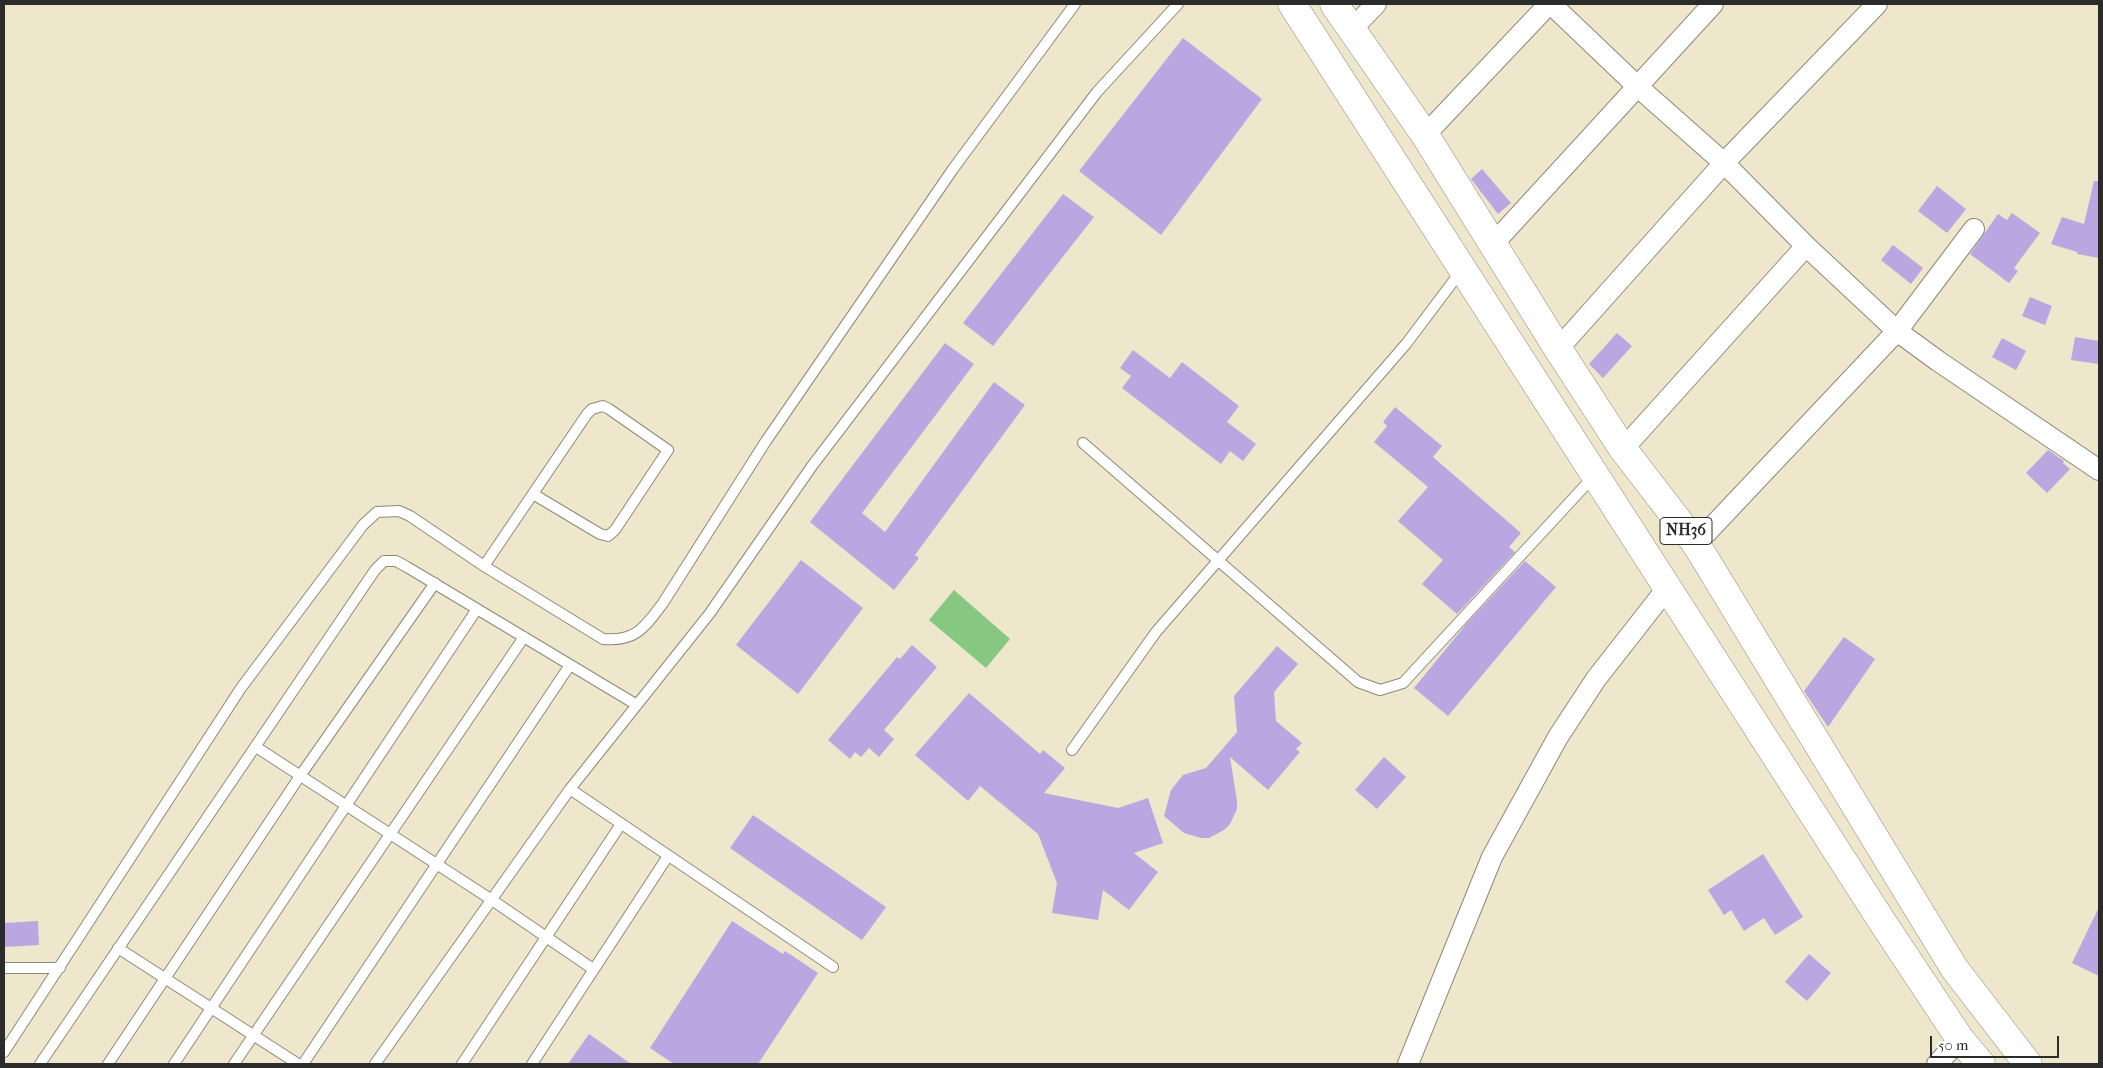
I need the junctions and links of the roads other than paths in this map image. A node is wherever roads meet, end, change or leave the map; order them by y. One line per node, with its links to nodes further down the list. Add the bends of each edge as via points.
1 (1076, 4): 26 (lane, via 953,169 766,441 646,626 620,641 603,639)
2 (1178, 4): 32 (lane, via 1097,92 818,458 710,613)
3 (1292, 4): 16 (highway, NH36)
4 (1334, 4): 9 (highway, NH36)
5 (1376, 4): 9 (street)
6 (1550, 4): 10 (street); 11 (street)
7 (1713, 4): 10 (street)
8 (1877, 4): 12 (street)
9 (1351, 30): 11 (highway, NH36)
10 (1637, 86): 12 (street); 14 (street)
11 (1425, 135): 14 (highway, NH36)
12 (1724, 163): 15 (street); 18 (street)
13 (1974, 229): 17 (street)
14 (1494, 243): 18 (highway, NH36)
15 (1806, 246): 17 (street); 20 (street)
16 (1463, 268): 22 (highway, NH36); 25 (lane, via 1406,344)
17 (1897, 331): 21 (street); 24 (street)
18 (1558, 349): 20 (highway, NH36)
19 (1084, 444): 25 (lane)
20 (1623, 449): 24 (highway, NH36)
21 (2099, 470)
22 (1596, 474): 25 (lane, via 1403,683 1380,690 1358,682); 28 (highway, NH36)
23 (533, 494): 23 (lane, via 608,536 668,450 609,409 598,406 587,414); 26 (lane)
24 (1696, 544): 66 (highway, NH36, via 1954,968)
25 (1219, 562): 34 (lane, via 1156,632)
26 (484, 566): 47 (lane, via 399,511 377,512 363,525 241,688)
27 (435, 584): 29 (lane); 33 (lane, via 396,561 384,561); 35 (lane)
28 (1668, 588): 52 (highway, NH36); 63 (street, via 1596,679 1558,737 1492,857)
29 (477, 608): 30 (lane); 37 (lane)
30 (524, 637): 31 (lane); 39 (lane)
31 (570, 664): 32 (lane); 41 (lane)
32 (637, 705): 36 (lane)
33 (256, 747): 35 (lane); 44 (lane)
34 (1072, 750)
35 (300, 776): 37 (lane); 49 (lane)
36 (570, 789): 38 (lane); 42 (lane)
37 (346, 805): 39 (lane); 50 (lane)
38 (621, 824): 40 (lane); 43 (lane)
39 (390, 834): 41 (lane); 51 (lane)
40 (668, 856): 45 (lane); 48 (lane)
41 (437, 864): 42 (lane); 59 (lane)
42 (492, 900): 43 (lane); 60 (lane)
43 (547, 937): 48 (lane); 61 (lane)
44 (118, 948): 49 (lane); 54 (lane)
45 (833, 967)
46 (4, 968): 47 (lane)
47 (60, 968): 53 (lane)
48 (594, 970): 62 (lane)
49 (167, 979): 50 (lane); 55 (lane)
50 (211, 1008): 51 (lane); 56 (lane)
51 (253, 1035): 57 (lane); 58 (lane)
52 (1960, 1039): 64 (street); 65 (highway, NH36)
53 (4, 1052)
54 (40, 1064)
55 (108, 1064)
56 (174, 1064)
57 (234, 1064)
58 (298, 1064)
59 (303, 1064)
60 (375, 1064)
61 (462, 1064)
62 (532, 1064)
63 (1408, 1064)
64 (1936, 1064)
65 (1981, 1064)
66 (2028, 1064)

